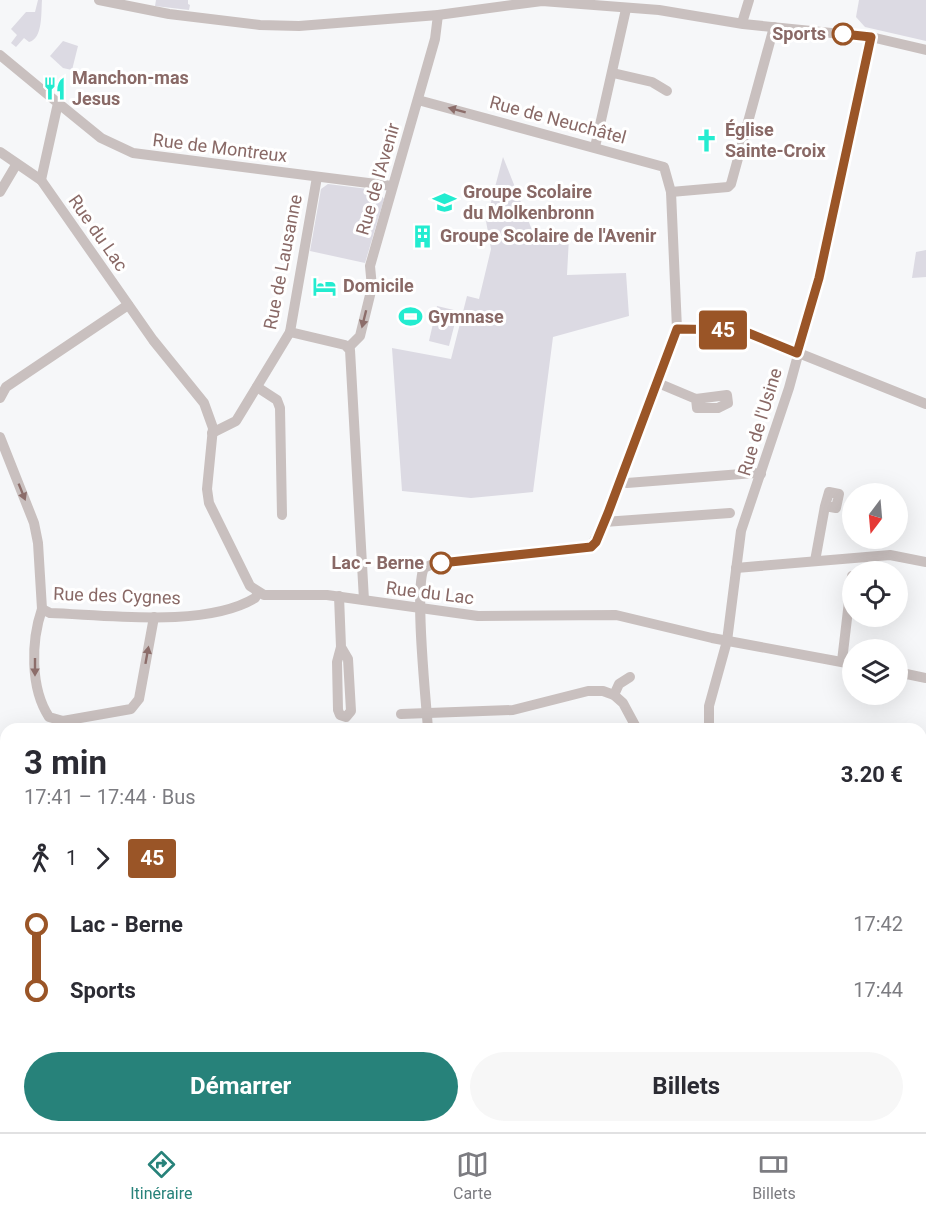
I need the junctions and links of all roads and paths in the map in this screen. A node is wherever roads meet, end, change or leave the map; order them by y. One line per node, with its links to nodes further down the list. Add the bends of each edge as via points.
1 (99, 0): 4 (street, via 260,25 299,26)
2 (749, 0): 5 (street)
3 (626, 9): 4 (street, via 543,2); 5 (street); 10 (street)
4 (438, 15): 12 (street, Rue de l'Avenir)
5 (742, 23): 6 (street)
6 (774, 27): 7 (street); 21 (street, via 731,184)
7 (871, 37): 8 (street); 26 (street, Rue de l'Usine, via 819,278)
8 (926, 50)
9 (0, 55): 13 (street, Rue de Montreux)
10 (613, 73): 11 (street, via 652,82); 14 (street)
11 (667, 91)
12 (418, 100): 14 (street, Rue de Neuchâtel, one-way to 12); 19 (street, Rue de l'Avenir)
13 (58, 103): 17 (street, Rue de Montreux, via 101,138 127,151); 18 (street)
14 (595, 147): 21 (street, Rue de Neuchâtel, via 664,168)
15 (0, 152): 16 (street)
16 (16, 165): 18 (street); 20 (street)
17 (317, 177): 19 (street, Rue de Montreux); 24 (street, Rue de Lausanne)
18 (41, 180): 22 (street, Rue du Lac)
19 (392, 186): 25 (street, Rue de l'Avenir, one-way to 25, via 370,266 372,287 360,336)
20 (0, 192)
21 (671, 192): 23 (street)
22 (128, 305): 29 (street, via 6,387); 32 (street, Rue du Lac, via 200,396 212,421)
23 (677, 329): 26 (street, via 741,330); 27 (street)
24 (290, 332): 25 (street); 28 (street, Rue de Lausanne)
25 (349, 347): 46 (street)
26 (797, 353): 31 (street); 34 (street, Rue de l'Usine)
27 (658, 383): 30 (street); 35 (street)
28 (257, 387): 32 (street, Rue de Lausanne, via 236,421); 38 (street, via 277,400 280,408)
29 (0, 398)
30 (696, 399)
31 (926, 404)
32 (212, 433): 44 (street, Rue du Lac, via 209,503)
33 (0, 437): 47 (street, one-way to 47, via 34,523)
34 (761, 474): 35 (street); 43 (street, Rue de l'Usine, via 741,531)
35 (620, 481): 39 (street)
36 (825, 506): 41 (street)
37 (730, 513): 39 (street)
38 (282, 515)
39 (604, 522): 48 (street, via 596,542 584,549 427,565 421,575)
40 (853, 558): 41 (street); 42 (street, via 890,555)
41 (815, 561): 43 (street)
42 (926, 562)
43 (736, 568): 50 (street, Rue de l'Usine)
44 (258, 593): 45 (street, Rue du Lac); 49 (street, Rue des Cygnes, via 236,606)
45 (339, 596): 46 (street, Rue du Lac); 51 (street)
46 (364, 600): 48 (street, Rue du Lac)
47 (42, 609): 49 (street, Rue des Cygnes, via 50,613); 49 (street, one-way to 49, via 34,671 41,705 49,717 63,721 131,709 139,699)
48 (421, 610): 50 (street, Rue du Lac, via 494,617 616,615); 57 (street)
49 (154, 617)
50 (728, 641): 52 (street, Rue du Lac); 61 (street, Rue de l'Usine, via 710,706)
51 (341, 647): 51 (street, via 348,658 351,711 346,717 340,716 338,710 337,662)
52 (842, 661)
53 (908, 674): 55 (street)
54 (630, 677): 56 (street, via 619,684)
55 (926, 678)
56 (614, 695): 57 (street, via 588,691 513,710); 60 (street)
57 (427, 712): 58 (street); 59 (street)
58 (401, 714)
59 (428, 723)
60 (634, 723)
61 (709, 723)

